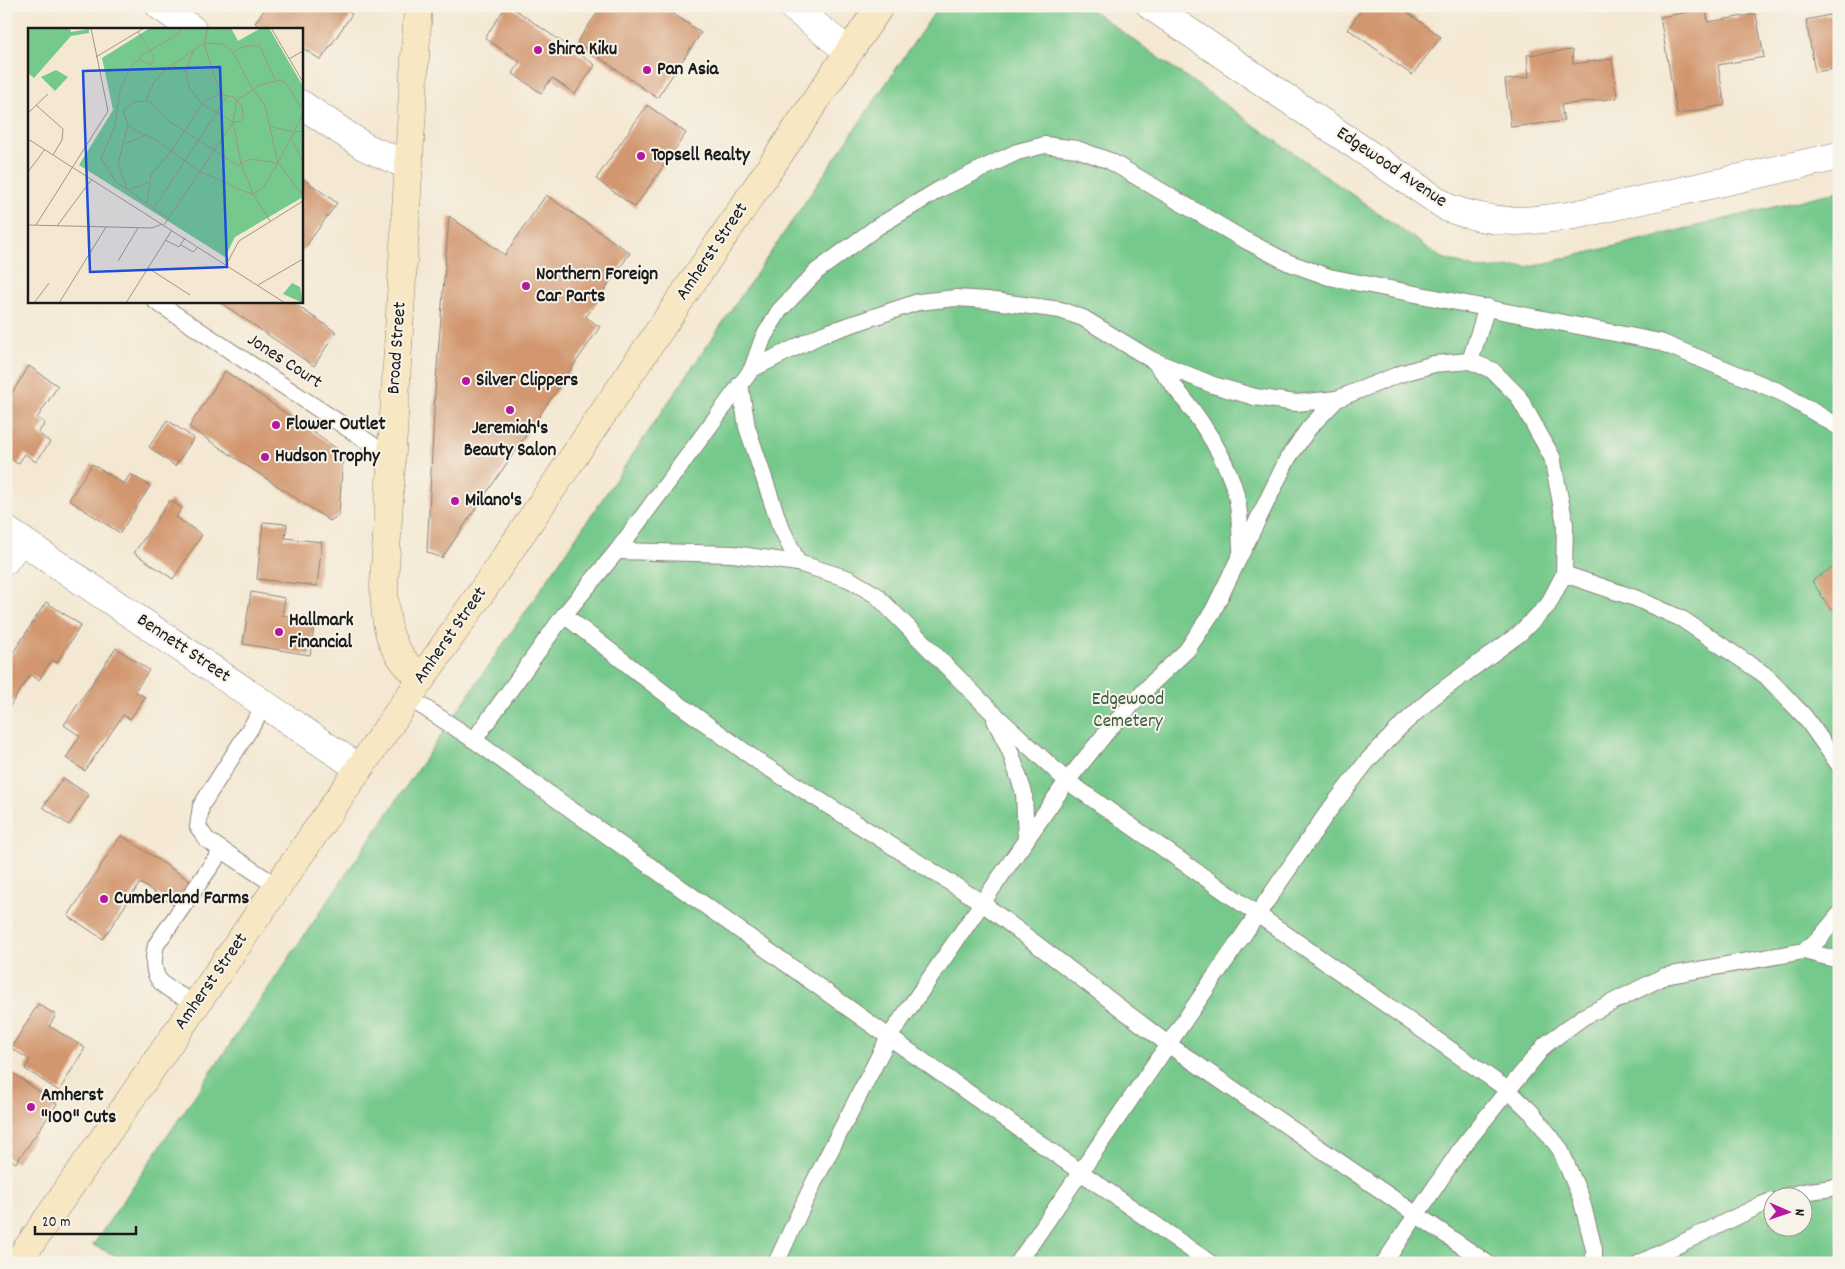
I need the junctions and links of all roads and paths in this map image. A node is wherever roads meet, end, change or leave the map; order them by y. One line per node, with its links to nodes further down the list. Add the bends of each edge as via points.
1 (160, 6): 6 (street)
2 (418, 6): 10 (main road, Broad Street)
3 (792, 6): 7 (street)
4 (880, 6): 7 (main road, Amherst Street)
5 (1151, 6): 9 (street, Edgewood Avenue, via 1448,208 1475,217 1506,222 1574,215)
6 (191, 28)
7 (849, 52): 26 (main road, Amherst Street)
8 (302, 105): 10 (street, via 365,147)
9 (1839, 156)
10 (409, 166): 19 (main road, Broad Street)
11 (156, 302): 19 (lane, Jones Court)
12 (1487, 307): 14 (lane); 15 (lane, via 1329,277 1287,262 1110,161 1077,149 1045,145 1017,152 942,188 877,227 818,271 780,311 763,338); 18 (lane, via 1660,342 1780,392)
13 (1152, 360): 15 (lane, via 1083,318 1060,310 956,298 918,302 822,334); 17 (lane, via 1213,385 1255,397 1296,403); 22 (lane, via 1198,417 1220,454 1233,484 1240,517)
14 (1470, 361): 17 (lane, via 1434,364 1408,371); 24 (lane, via 1492,370 1518,396 1552,457 1565,524)
15 (752, 369): 16 (lane)
16 (740, 384): 21 (lane); 23 (lane, via 747,427 779,522)
17 (1337, 399): 22 (lane, via 1309,428 1288,458)
18 (1839, 427)
19 (391, 457): 26 (main road, Broad Street, via 385,612 390,635 400,657 410,669)
20 (11, 543): 27 (street, Bennett Street)
21 (617, 551): 23 (lane, via 733,554); 25 (lane)
22 (1241, 553): 32 (lane, via 1212,611 1187,650 1110,728)
23 (798, 563): 28 (lane, via 849,579 876,595)
24 (1564, 574): 30 (lane, via 1635,598 1682,619 1765,675 1805,717); 37 (lane, via 1548,605 1519,634 1433,696 1368,760 1327,813)
25 (564, 615): 29 (lane); 36 (lane, via 759,762)
26 (415, 688): 29 (lane); 31 (main road, Amherst Street)
27 (265, 705): 31 (street, Bennett Street); 34 (lane, via 201,806 198,826 207,840)
28 (991, 711): 32 (lane); 33 (lane, via 1010,751 1024,793)
29 (474, 740): 42 (lane)
30 (1839, 765)
31 (359, 768): 35 (main road, Amherst Street)
32 (1067, 781): 33 (lane); 37 (lane)
33 (1026, 840): 36 (lane)
34 (222, 850): 35 (lane); 41 (lane, via 156,945 153,957 154,972 161,984)
35 (278, 887): 41 (main road, Amherst Street)
36 (981, 902): 42 (lane); 43 (lane)
37 (1258, 914): 43 (lane); 44 (lane)
38 (1839, 915): 39 (lane)
39 (1804, 951): 40 (lane); 44 (lane, via 1665,976 1583,1016 1545,1045)
40 (1839, 960)
41 (196, 1004): 50 (main road, Amherst Street)
42 (888, 1037): 45 (lane); 51 (lane)
43 (1169, 1045): 45 (lane); 49 (lane)
44 (1508, 1090): 49 (lane, via 1460,1150); 56 (lane, via 1532,1112 1560,1149 1580,1198 1594,1249)
45 (1080, 1172): 52 (lane); 53 (lane)
46 (1839, 1187): 47 (lane)
47 (1812, 1191)
48 (1762, 1205): 57 (lane)
49 (1416, 1214): 54 (lane); 55 (lane)
50 (26, 1260)
51 (776, 1263)
52 (1018, 1263)
53 (1210, 1263)
54 (1384, 1263)
55 (1487, 1263)
56 (1594, 1263)
57 (1640, 1263)

